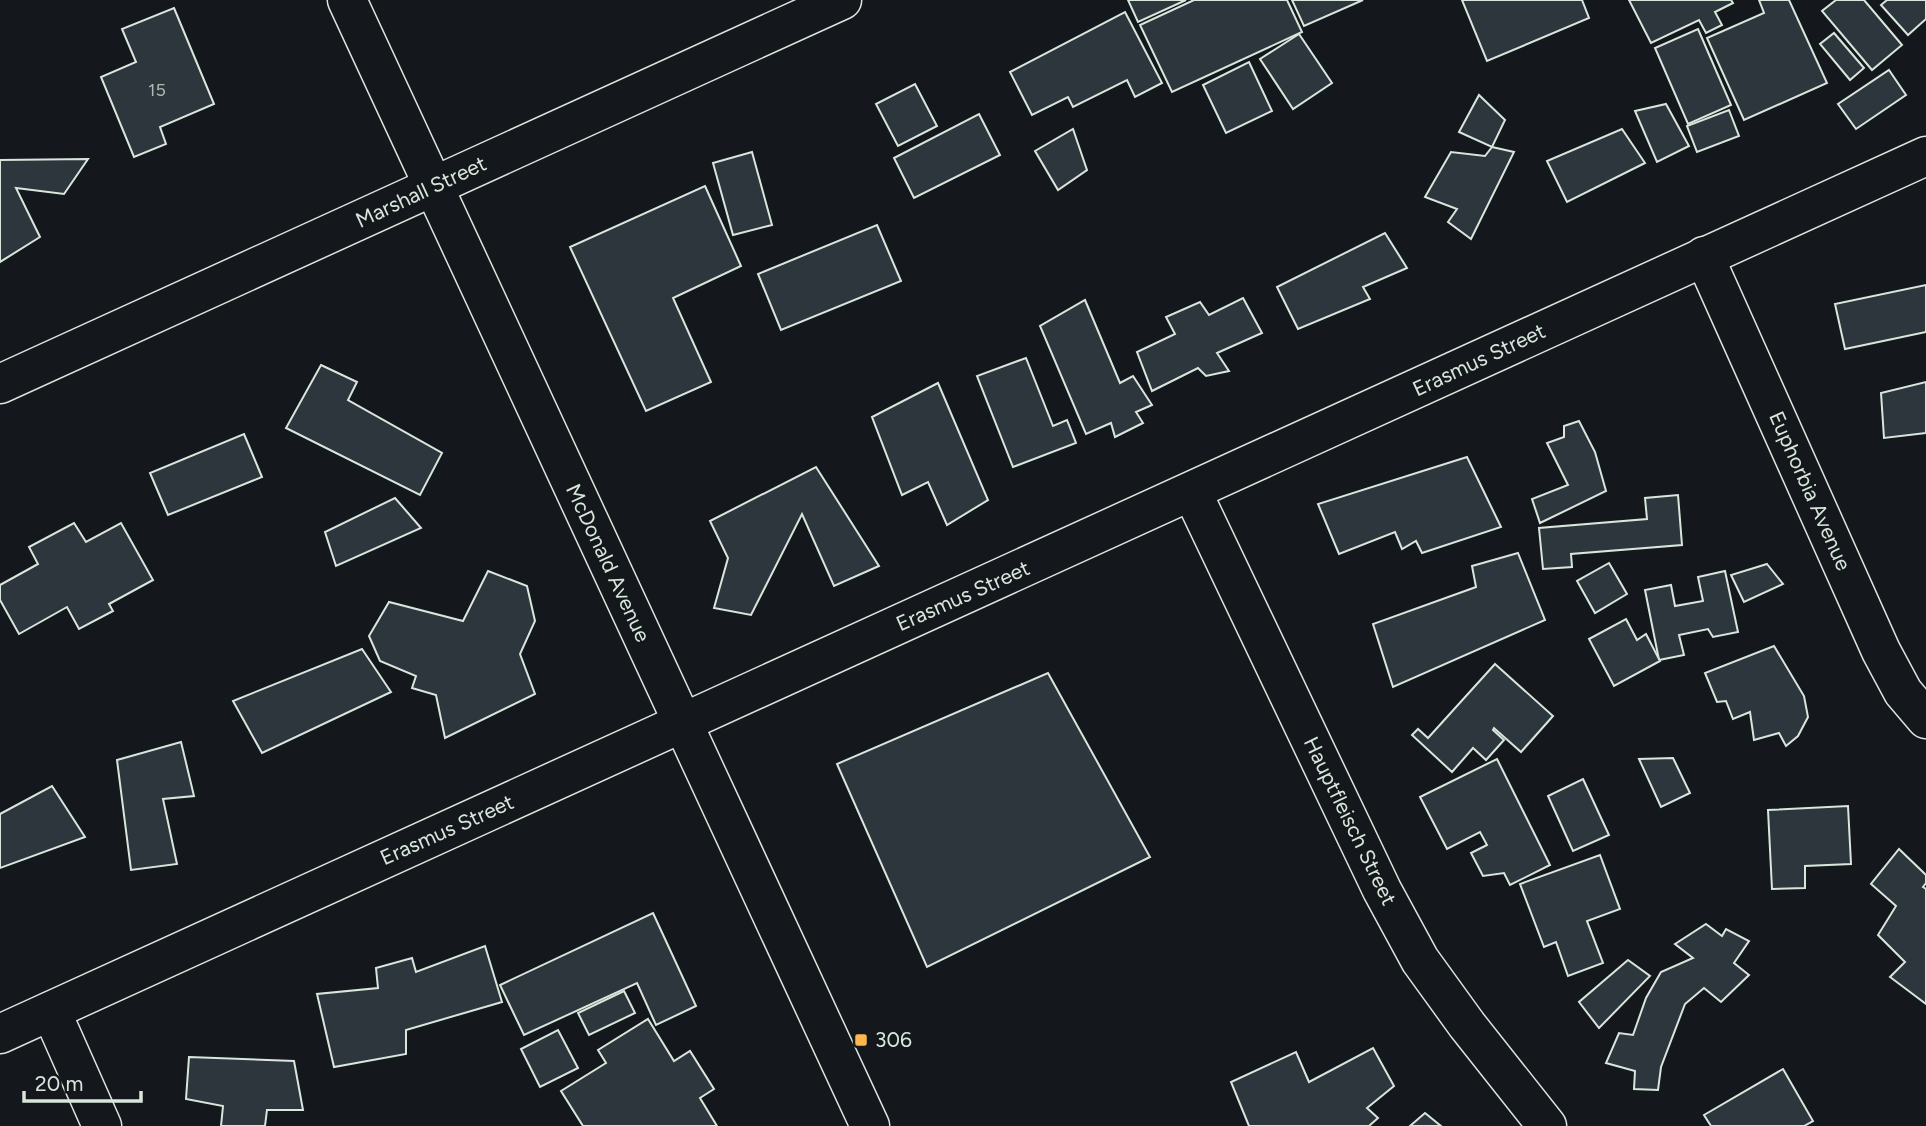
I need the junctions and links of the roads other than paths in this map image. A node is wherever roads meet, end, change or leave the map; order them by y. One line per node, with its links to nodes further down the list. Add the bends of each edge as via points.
1 (347, 0): 4 (street, McDonald Avenue)
2 (842, 0): 4 (street, Marshall Street)
3 (1926, 156): 5 (street, Erasmus Street)
4 (434, 187): 6 (street, Marshall Street); 9 (street, McDonald Avenue)
5 (1704, 256): 7 (street, Erasmus Street); 8 (street, Euphorbia Avenue, via 1881,651 1903,692)
6 (0, 384)
7 (1192, 492): 9 (street, Erasmus Street); 14 (street, Hauptfleisch Street, via 1382,891 1420,960)
8 (1926, 719)
9 (683, 723): 10 (street, Erasmus Street); 13 (street, McDonald Avenue)
10 (51, 1011): 11 (street, Erasmus Street); 12 (street)
11 (0, 1034)
12 (102, 1126)
13 (870, 1126)
14 (1547, 1126)

